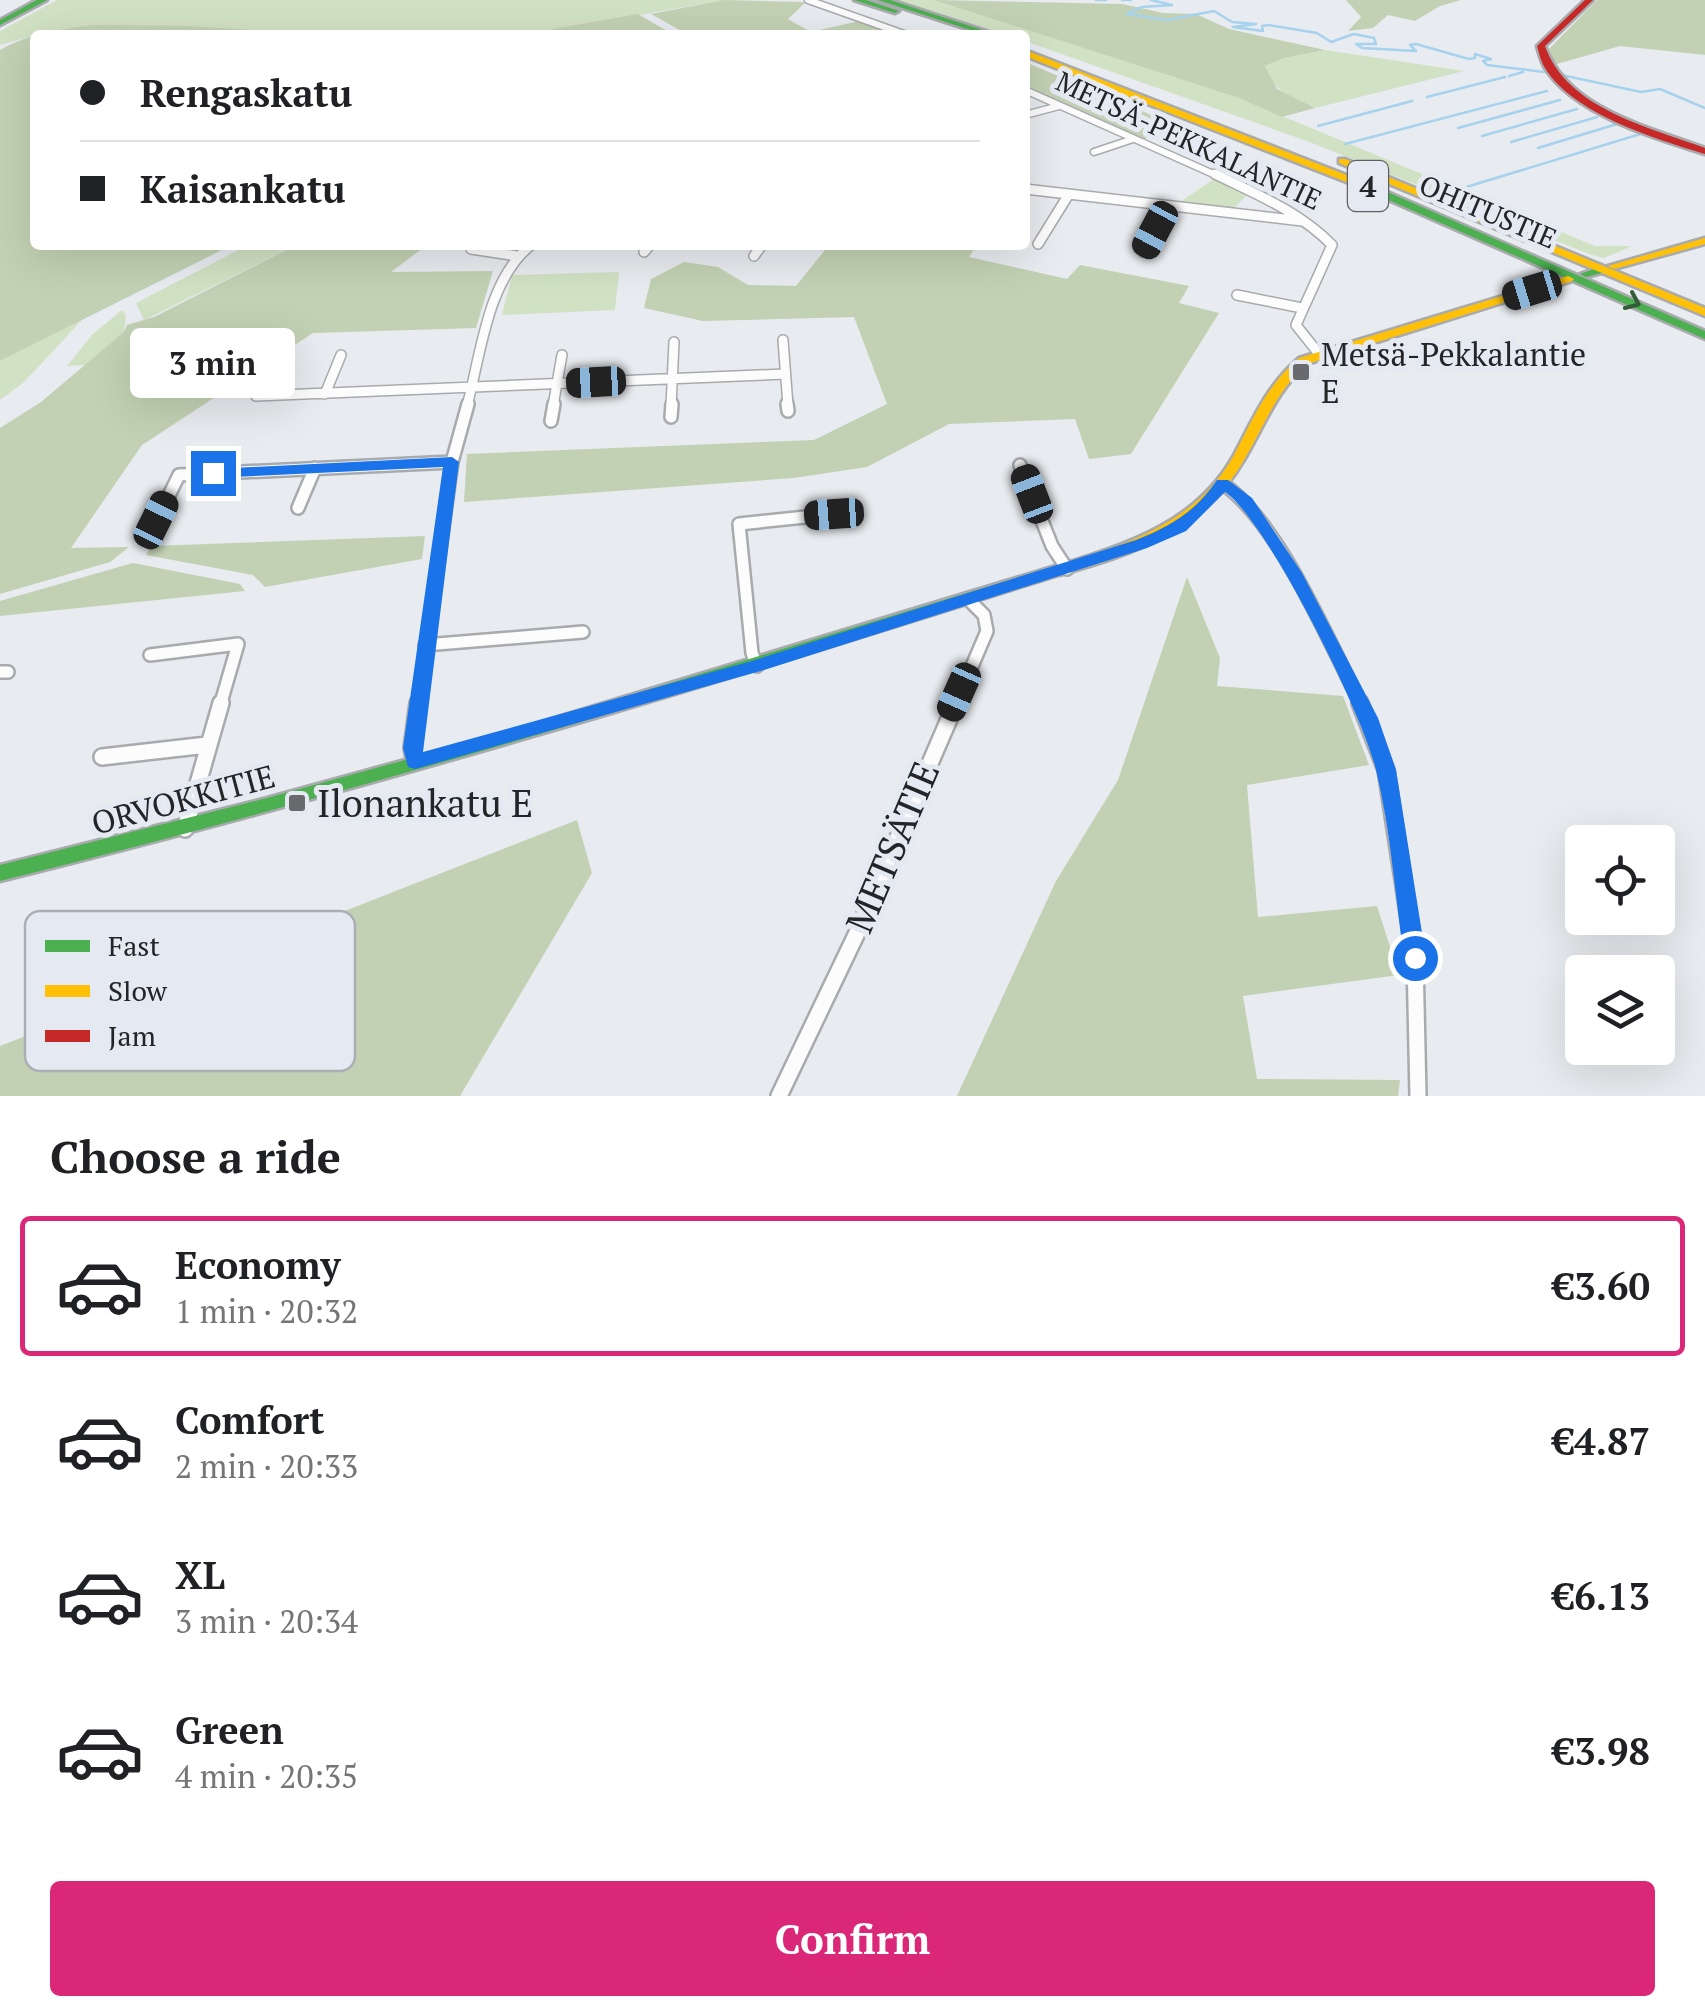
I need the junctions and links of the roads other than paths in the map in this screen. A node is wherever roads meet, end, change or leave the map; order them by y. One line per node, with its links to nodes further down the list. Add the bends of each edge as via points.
1 (22, 0): 7 (main road)
2 (43, 0): 8 (main road)
3 (808, 0): 9 (street)
4 (858, 0): 10 (main road)
5 (882, 0): 11 (main road)
6 (1589, 0): 19 (main road, via 1539,50 1548,71 1582,100)
7 (0, 12)
8 (0, 23)
9 (894, 30)
10 (954, 30)
11 (978, 30)
12 (1030, 47): 38 (main road, OHITUSTIE / 4, via 1386,178)
13 (1030, 55): 39 (main road, OHITUSTIE / 4, one-way to 39, via 1320,166)
14 (1030, 92): 15 (street, METSÄ-PEKKALANTIE)
15 (1060, 106): 16 (street); 17 (street, METSÄ-PEKKALANTIE)
16 (1030, 114)
17 (1134, 140): 18 (street); 22 (street, METSÄ-PEKKALANTIE)
18 (1094, 152)
19 (1705, 152)
20 (1030, 189): 21 (street)
21 (1070, 194): 23 (street); 27 (street)
22 (1258, 196): 24 (street); 25 (street, METSÄ-PEKKALANTIE)
23 (1168, 206): 24 (street); 31 (street)
24 (1239, 214): 25 (street)
25 (1302, 222): 37 (street, METSÄ-PEKKALANTIE, via 1332,245)
26 (1705, 240): 34 (main road)
27 (1038, 244)
28 (477, 250): 32 (street)
29 (525, 250): 32 (street)
30 (758, 250): 33 (street)
31 (1143, 252)
32 (517, 256): 48 (street, via 499,287)
33 (754, 256)
34 (1599, 270)
35 (1568, 280): 42 (main road)
36 (1237, 295): 37 (street)
37 (1302, 308): 42 (street, via 1296,325)
38 (1705, 312)
39 (1705, 335)
40 (782, 340): 45 (street)
41 (674, 342): 46 (street)
42 (1319, 354): 57 (main road, via 1283,374)
43 (341, 355): 49 (street)
44 (562, 355): 47 (street)
45 (785, 374): 46 (street); 51 (street)
46 (672, 379): 47 (street); 52 (street)
47 (557, 384): 48 (street); 53 (street)
48 (473, 388): 49 (street); 54 (street)
49 (325, 394): 50 (street)
50 (256, 396)
51 (788, 411)
52 (671, 417)
53 (551, 421)
54 (452, 462): 56 (street); 64 (street)
55 (1020, 465): 61 (street)
56 (315, 468): 58 (street); 60 (street, via 179,475)
57 (1222, 484): 61 (main road, ORVOKKITIE, via 1181,528); 73 (street, via 1244,498 1294,573 1368,718 1386,770 1415,958)
58 (298, 508)
59 (834, 514): 66 (street, via 739,524)
60 (156, 520)
61 (1066, 568): 62 (main road, ORVOKKITIE)
62 (969, 600): 66 (main road, ORVOKKITIE); 72 (street, METSÄTIE, via 987,631)
63 (583, 632): 64 (street)
64 (425, 645): 69 (street)
65 (150, 654): 67 (street, via 238,644)
66 (757, 666): 69 (main road, ORVOKKITIE)
67 (207, 745): 68 (street); 70 (street)
68 (102, 756)
69 (415, 762): 70 (main road, ORVOKKITIE)
70 (186, 829): 71 (main road, ORVOKKITIE)
71 (0, 873)
72 (779, 1096)
73 (1418, 1096)

